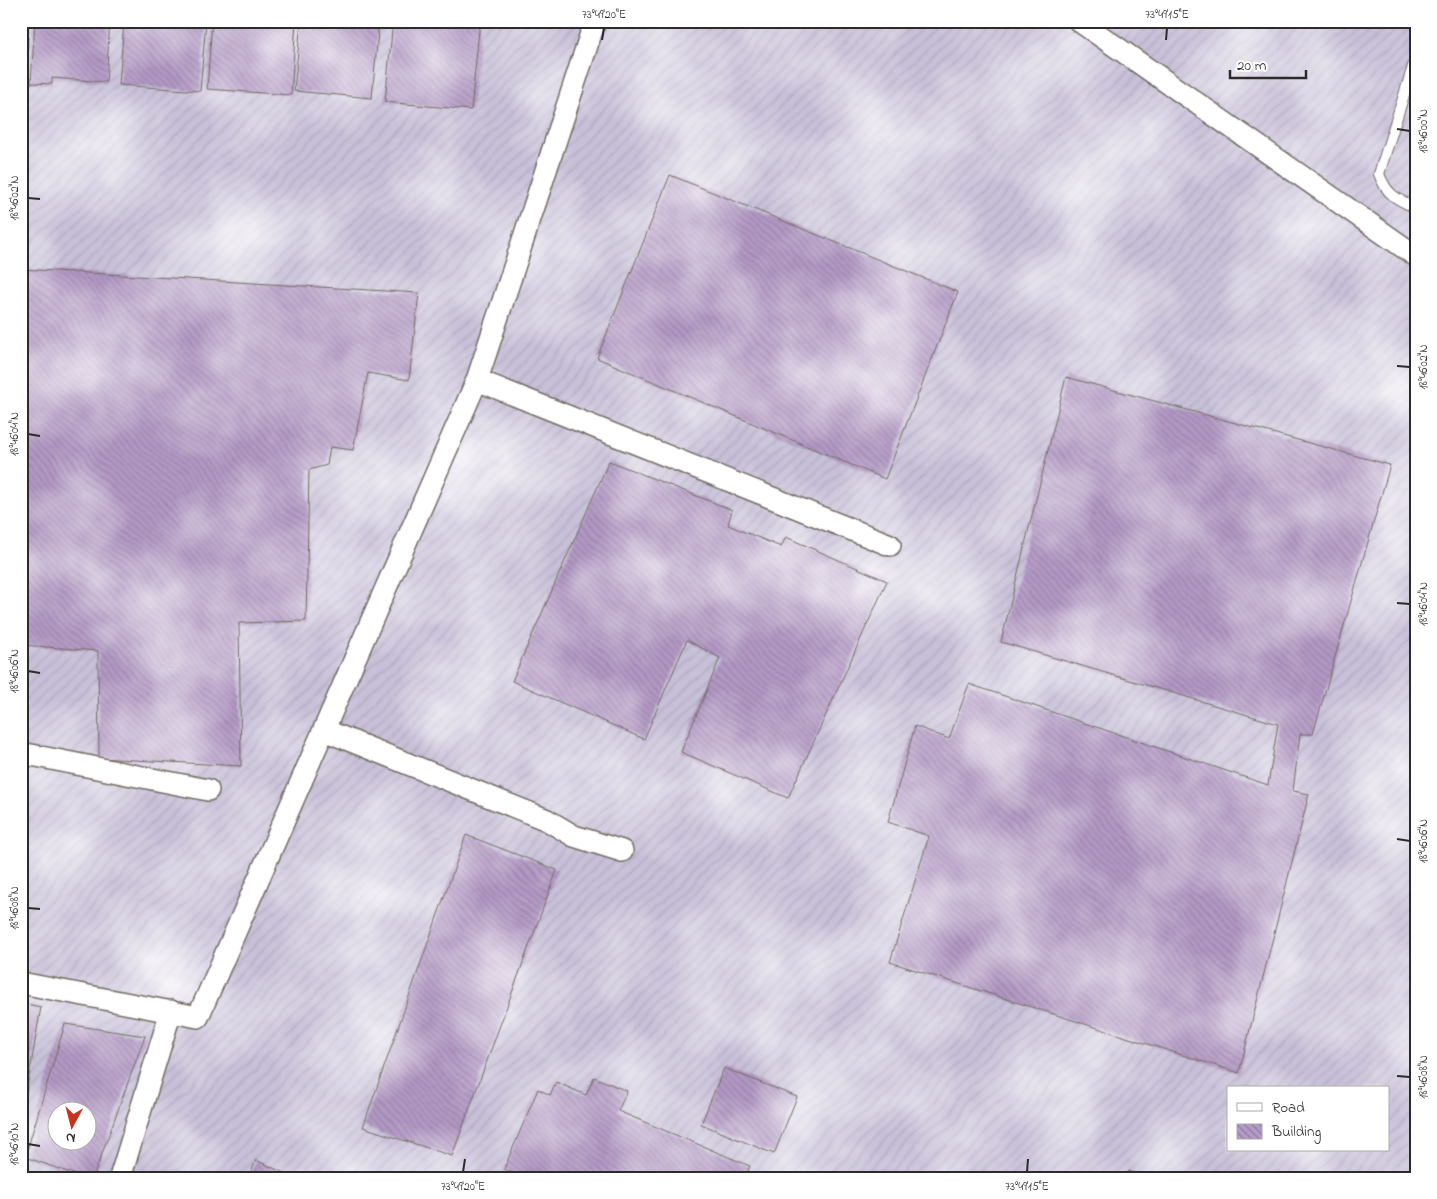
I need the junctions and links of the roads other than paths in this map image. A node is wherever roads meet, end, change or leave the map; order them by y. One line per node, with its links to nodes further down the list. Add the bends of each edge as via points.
1 (596, 21): 6 (street)
2 (1079, 21): 5 (street)
3 (1416, 57): 4 (lane, via 1379,174 1385,189)
4 (1416, 208)
5 (1416, 256)
6 (477, 380): 7 (street); 8 (street)
7 (890, 545)
8 (324, 730): 11 (street, via 547,820 574,836); 13 (street, via 198,1017)
9 (21, 753): 10 (street)
10 (208, 790)
11 (622, 851)
12 (21, 983): 13 (street)
13 (171, 1011): 14 (street)
14 (120, 1178)

